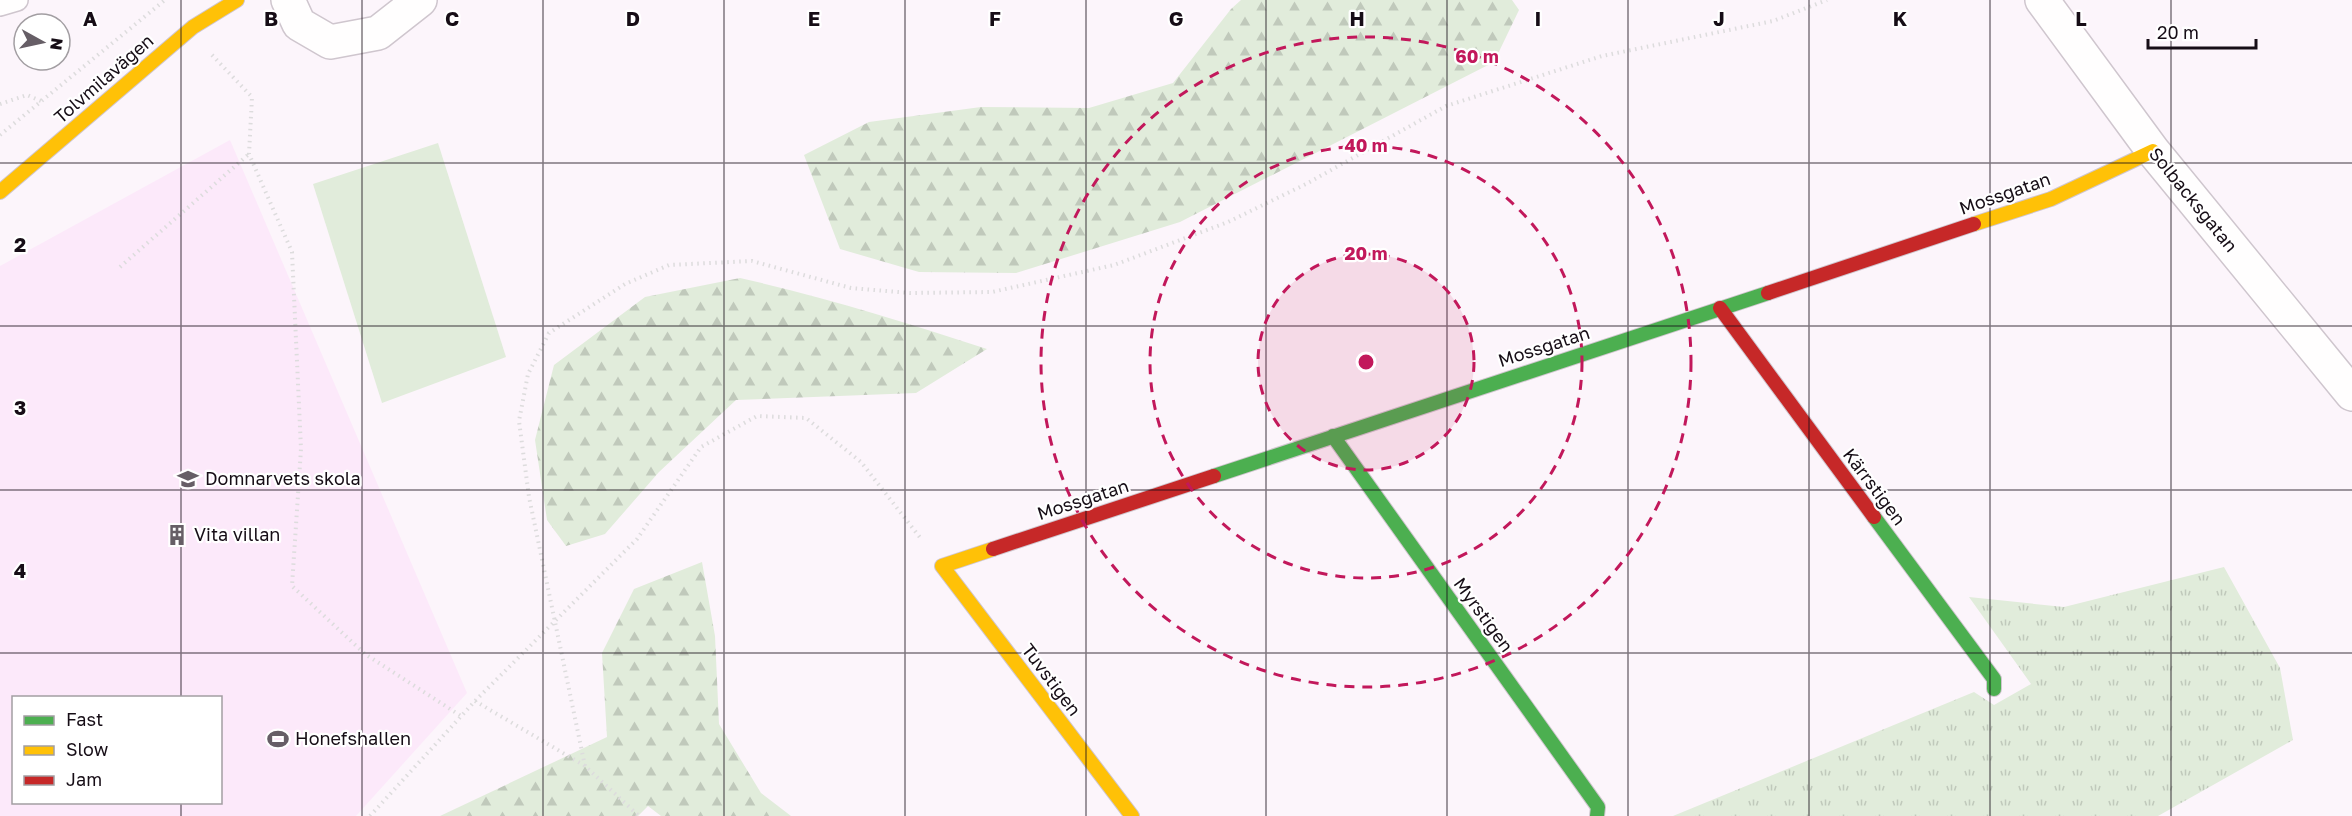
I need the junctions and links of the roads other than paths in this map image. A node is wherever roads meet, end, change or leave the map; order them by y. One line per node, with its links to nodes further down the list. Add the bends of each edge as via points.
1 (17, 0): 6 (lane)
2 (237, 0): 8 (street, Tolvmilavägen, via 193,27)
3 (288, 0): 4 (street, via 299,24 330,42 378,33)
4 (420, 0)
5 (2042, 0): 7 (street, Solbacksgatan)
6 (0, 5)
7 (2153, 151): 9 (street, Mossgatan, via 2051,199); 10 (street, Solbacksgatan)
8 (0, 192)
9 (1720, 308): 11 (street, Mossgatan); 13 (street, Kärrstigen, via 1994,679)
10 (2352, 394)
11 (1333, 436): 12 (street, Mossgatan); 15 (street, Myrstigen, via 1599,807)
12 (942, 566): 14 (street, Tuvstigen)
13 (1994, 689)
14 (1131, 816)
15 (1597, 816)

